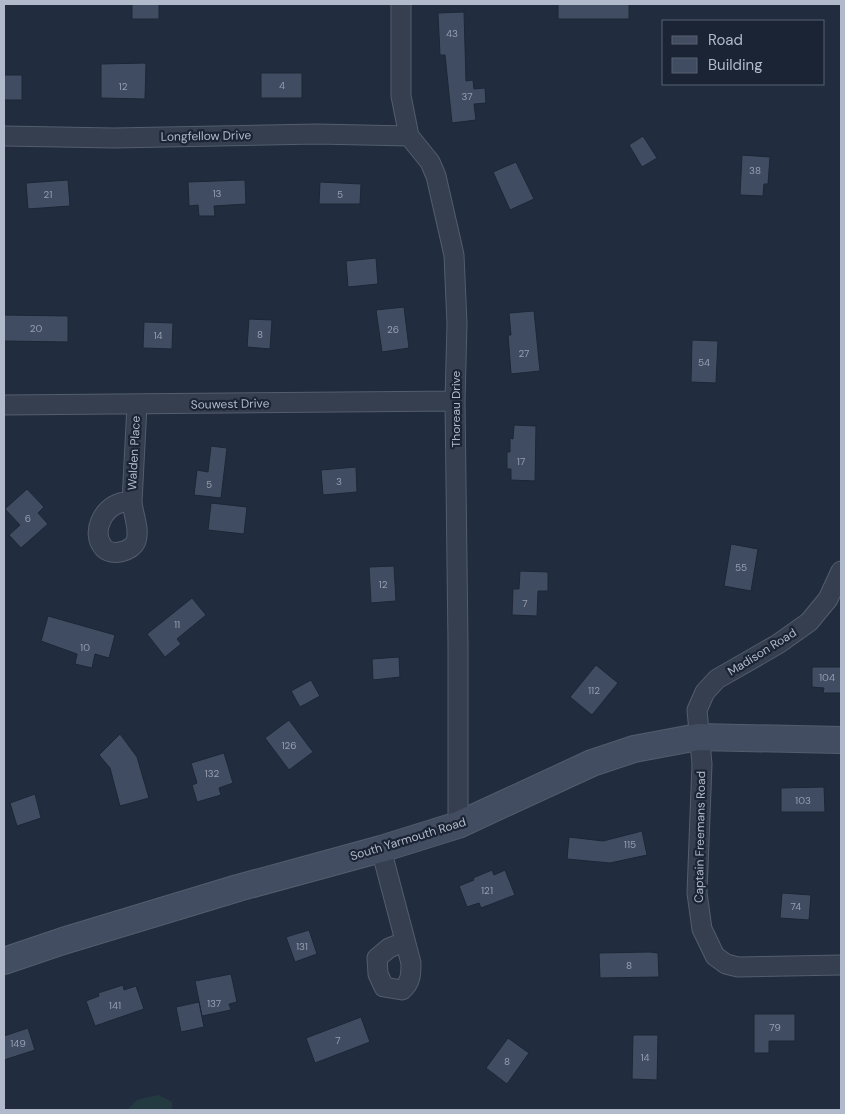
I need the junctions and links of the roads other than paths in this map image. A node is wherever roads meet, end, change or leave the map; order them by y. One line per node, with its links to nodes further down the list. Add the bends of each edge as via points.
1 (401, 4): 3 (street, Thoreau Drive, via 401,96)
2 (4, 136): 3 (street, Longfellow Drive)
3 (409, 136): 4 (street, Thoreau Drive, via 430,162 436,176 454,255 457,324)
4 (455, 401): 6 (street, Souwest Drive); 11 (street, Thoreau Drive)
5 (4, 405): 6 (street, Souwest Drive)
6 (137, 405): 7 (street, Walden Place)
7 (132, 502)
8 (841, 571): 9 (street, Madison Road, via 828,598 809,622 717,680 705,692 698,710)
9 (698, 737): 10 (main road, South Yarmouth Road); 11 (main road, South Yarmouth Road, via 634,749 592,763); 15 (street, Captain Freemans Road, via 702,764 697,893 702,929 715,956 738,967)
10 (841, 740)
11 (458, 825): 12 (main road, South Yarmouth Road)
12 (381, 849): 13 (street); 14 (main road, South Yarmouth Road, via 238,888)
13 (404, 942)
14 (4, 961)
15 (841, 965)

